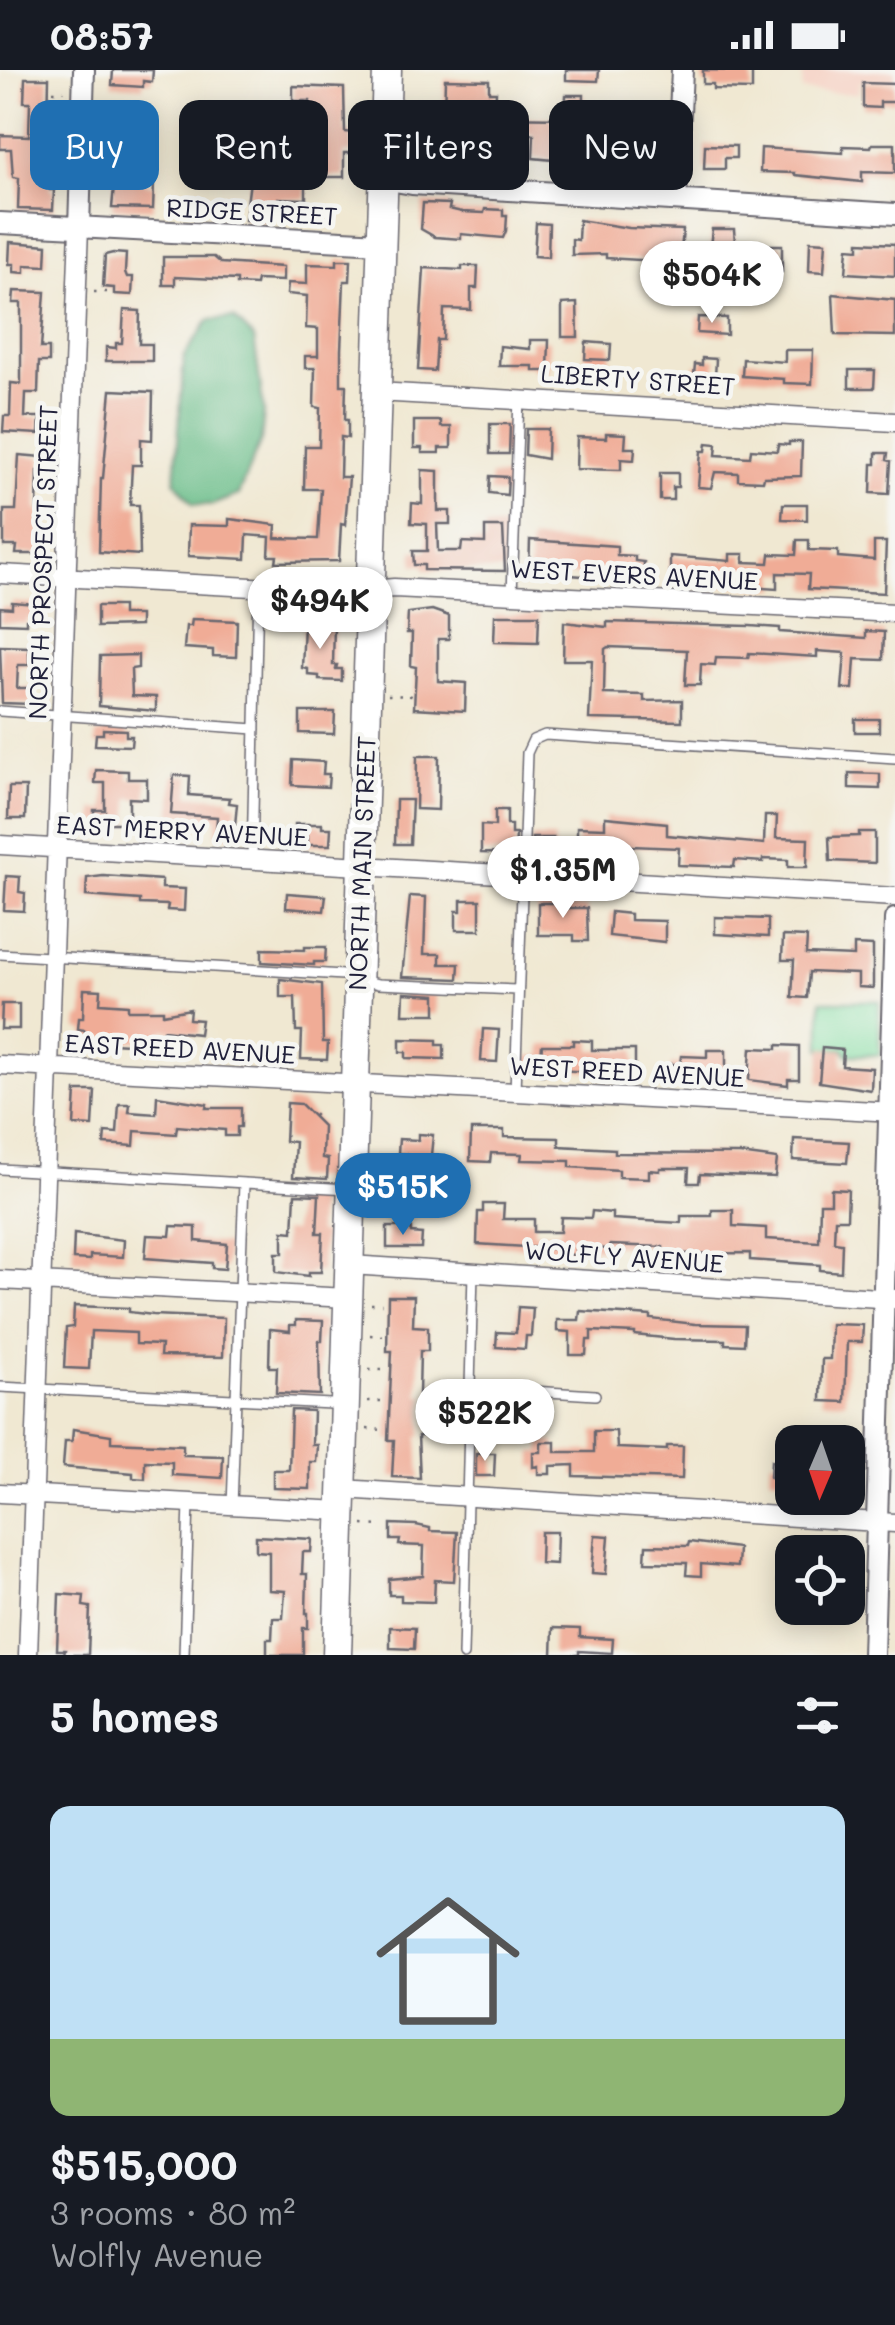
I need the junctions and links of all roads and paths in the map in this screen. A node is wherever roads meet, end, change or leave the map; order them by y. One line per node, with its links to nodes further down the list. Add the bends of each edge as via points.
1 (84, 70): 12 (street, NORTH PROSPECT STREET)
2 (387, 70): 6 (main road, NORTH MAIN STREET)
3 (682, 70): 9 (street)
4 (53, 91): 5 (path)
5 (66, 91)
6 (386, 100)
7 (382, 190): 13 (main road, NORTH MAIN STREET)
8 (511, 190): 9 (street)
9 (676, 200): 10 (street)
10 (895, 214)
11 (0, 223): 12 (street, RIDGE STREET)
12 (79, 227): 13 (street, RIDGE STREET); 20 (street, NORTH PROSPECT STREET)
13 (381, 243): 16 (main road, NORTH MAIN STREET)
14 (94, 292): 15 (path)
15 (110, 292)
16 (377, 392): 17 (street, LIBERTY STREET); 22 (main road, NORTH MAIN STREET)
17 (519, 398): 18 (street, LIBERTY STREET); 23 (lane)
18 (895, 422)
19 (0, 574): 20 (street, WEST EVERS AVENUE)
20 (69, 577): 21 (street, WEST EVERS AVENUE); 28 (street, NORTH PROSPECT STREET)
21 (258, 587): 22 (street, WEST EVERS AVENUE); 29 (lane)
22 (370, 590): 23 (street, WEST EVERS AVENUE); 34 (main road, NORTH MAIN STREET)
23 (512, 594): 24 (street, WEST EVERS AVENUE)
24 (895, 613)
25 (387, 695): 26 (path)
26 (414, 696)
27 (0, 712): 28 (lane)
28 (62, 714): 29 (lane); 32 (street, NORTH PROSPECT STREET)
29 (255, 728): 33 (lane)
30 (895, 758): 35 (lane, via 545,735 527,753)
31 (0, 846): 32 (street, EAST MERRY AVENUE)
32 (56, 849): 33 (street, EAST MERRY AVENUE); 39 (street, NORTH PROSPECT STREET)
33 (252, 860): 34 (street, EAST MERRY AVENUE)
34 (361, 866): 35 (street, EAST MERRY AVENUE); 40 (main road, NORTH MAIN STREET)
35 (523, 877): 36 (street, EAST MERRY AVENUE); 41 (lane)
36 (895, 896)
37 (895, 920): 46 (street)
38 (0, 954): 39 (lane)
39 (53, 956): 40 (lane); 43 (street, NORTH PROSPECT STREET)
40 (358, 978): 41 (lane); 44 (main road, NORTH MAIN STREET)
41 (518, 990): 45 (lane)
42 (0, 1065): 43 (street, EAST REED AVENUE)
43 (48, 1068): 44 (street, EAST REED AVENUE); 48 (street, NORTH PROSPECT STREET)
44 (357, 1082): 45 (street, WEST REED AVENUE); 50 (main road, NORTH MAIN STREET)
45 (515, 1090): 46 (street, WEST REED AVENUE)
46 (892, 1112): 56 (street)
47 (0, 1170): 48 (lane)
48 (45, 1172): 49 (lane); 54 (street, NORTH PROSPECT STREET)
49 (244, 1183): 50 (lane); 55 (lane)
50 (352, 1189): 51 (main road, NORTH MAIN STREET)
51 (350, 1265): 52 (street, WOLFLY AVENUE); 57 (main road, NORTH MAIN STREET)
52 (473, 1272): 56 (street, WOLFLY AVENUE); 63 (lane)
53 (0, 1280): 54 (street)
54 (42, 1283): 55 (street); 65 (street, NORTH PROSPECT STREET)
55 (238, 1293): 57 (street); 67 (lane)
56 (890, 1299): 78 (street)
57 (359, 1301): 58 (path); 69 (main road, NORTH MAIN STREET)
58 (382, 1304)
59 (368, 1335): 60 (path)
60 (385, 1336)
61 (367, 1370): 62 (path)
62 (388, 1370)
63 (470, 1386): 66 (lane); 74 (lane)
64 (0, 1387): 65 (lane)
65 (37, 1389): 67 (lane); 73 (street, NORTH PROSPECT STREET)
66 (594, 1395)
67 (234, 1402): 69 (lane); 76 (lane)
68 (386, 1402): 69 (path)
69 (356, 1404): 77 (main road, NORTH MAIN STREET)
70 (366, 1429): 71 (path)
71 (386, 1430)
72 (0, 1493): 73 (street)
73 (34, 1495): 75 (street); 80 (street, NORTH PROSPECT STREET)
74 (466, 1496): 77 (street); 78 (street); 83 (lane)
75 (189, 1504): 76 (street); 81 (lane)
76 (232, 1506): 77 (street)
77 (349, 1509): 79 (path); 82 (main road, NORTH MAIN STREET)
78 (886, 1523): 84 (street)
79 (380, 1526)
80 (28, 1655)
81 (184, 1655)
82 (337, 1655)
83 (463, 1655)
84 (873, 1655)

